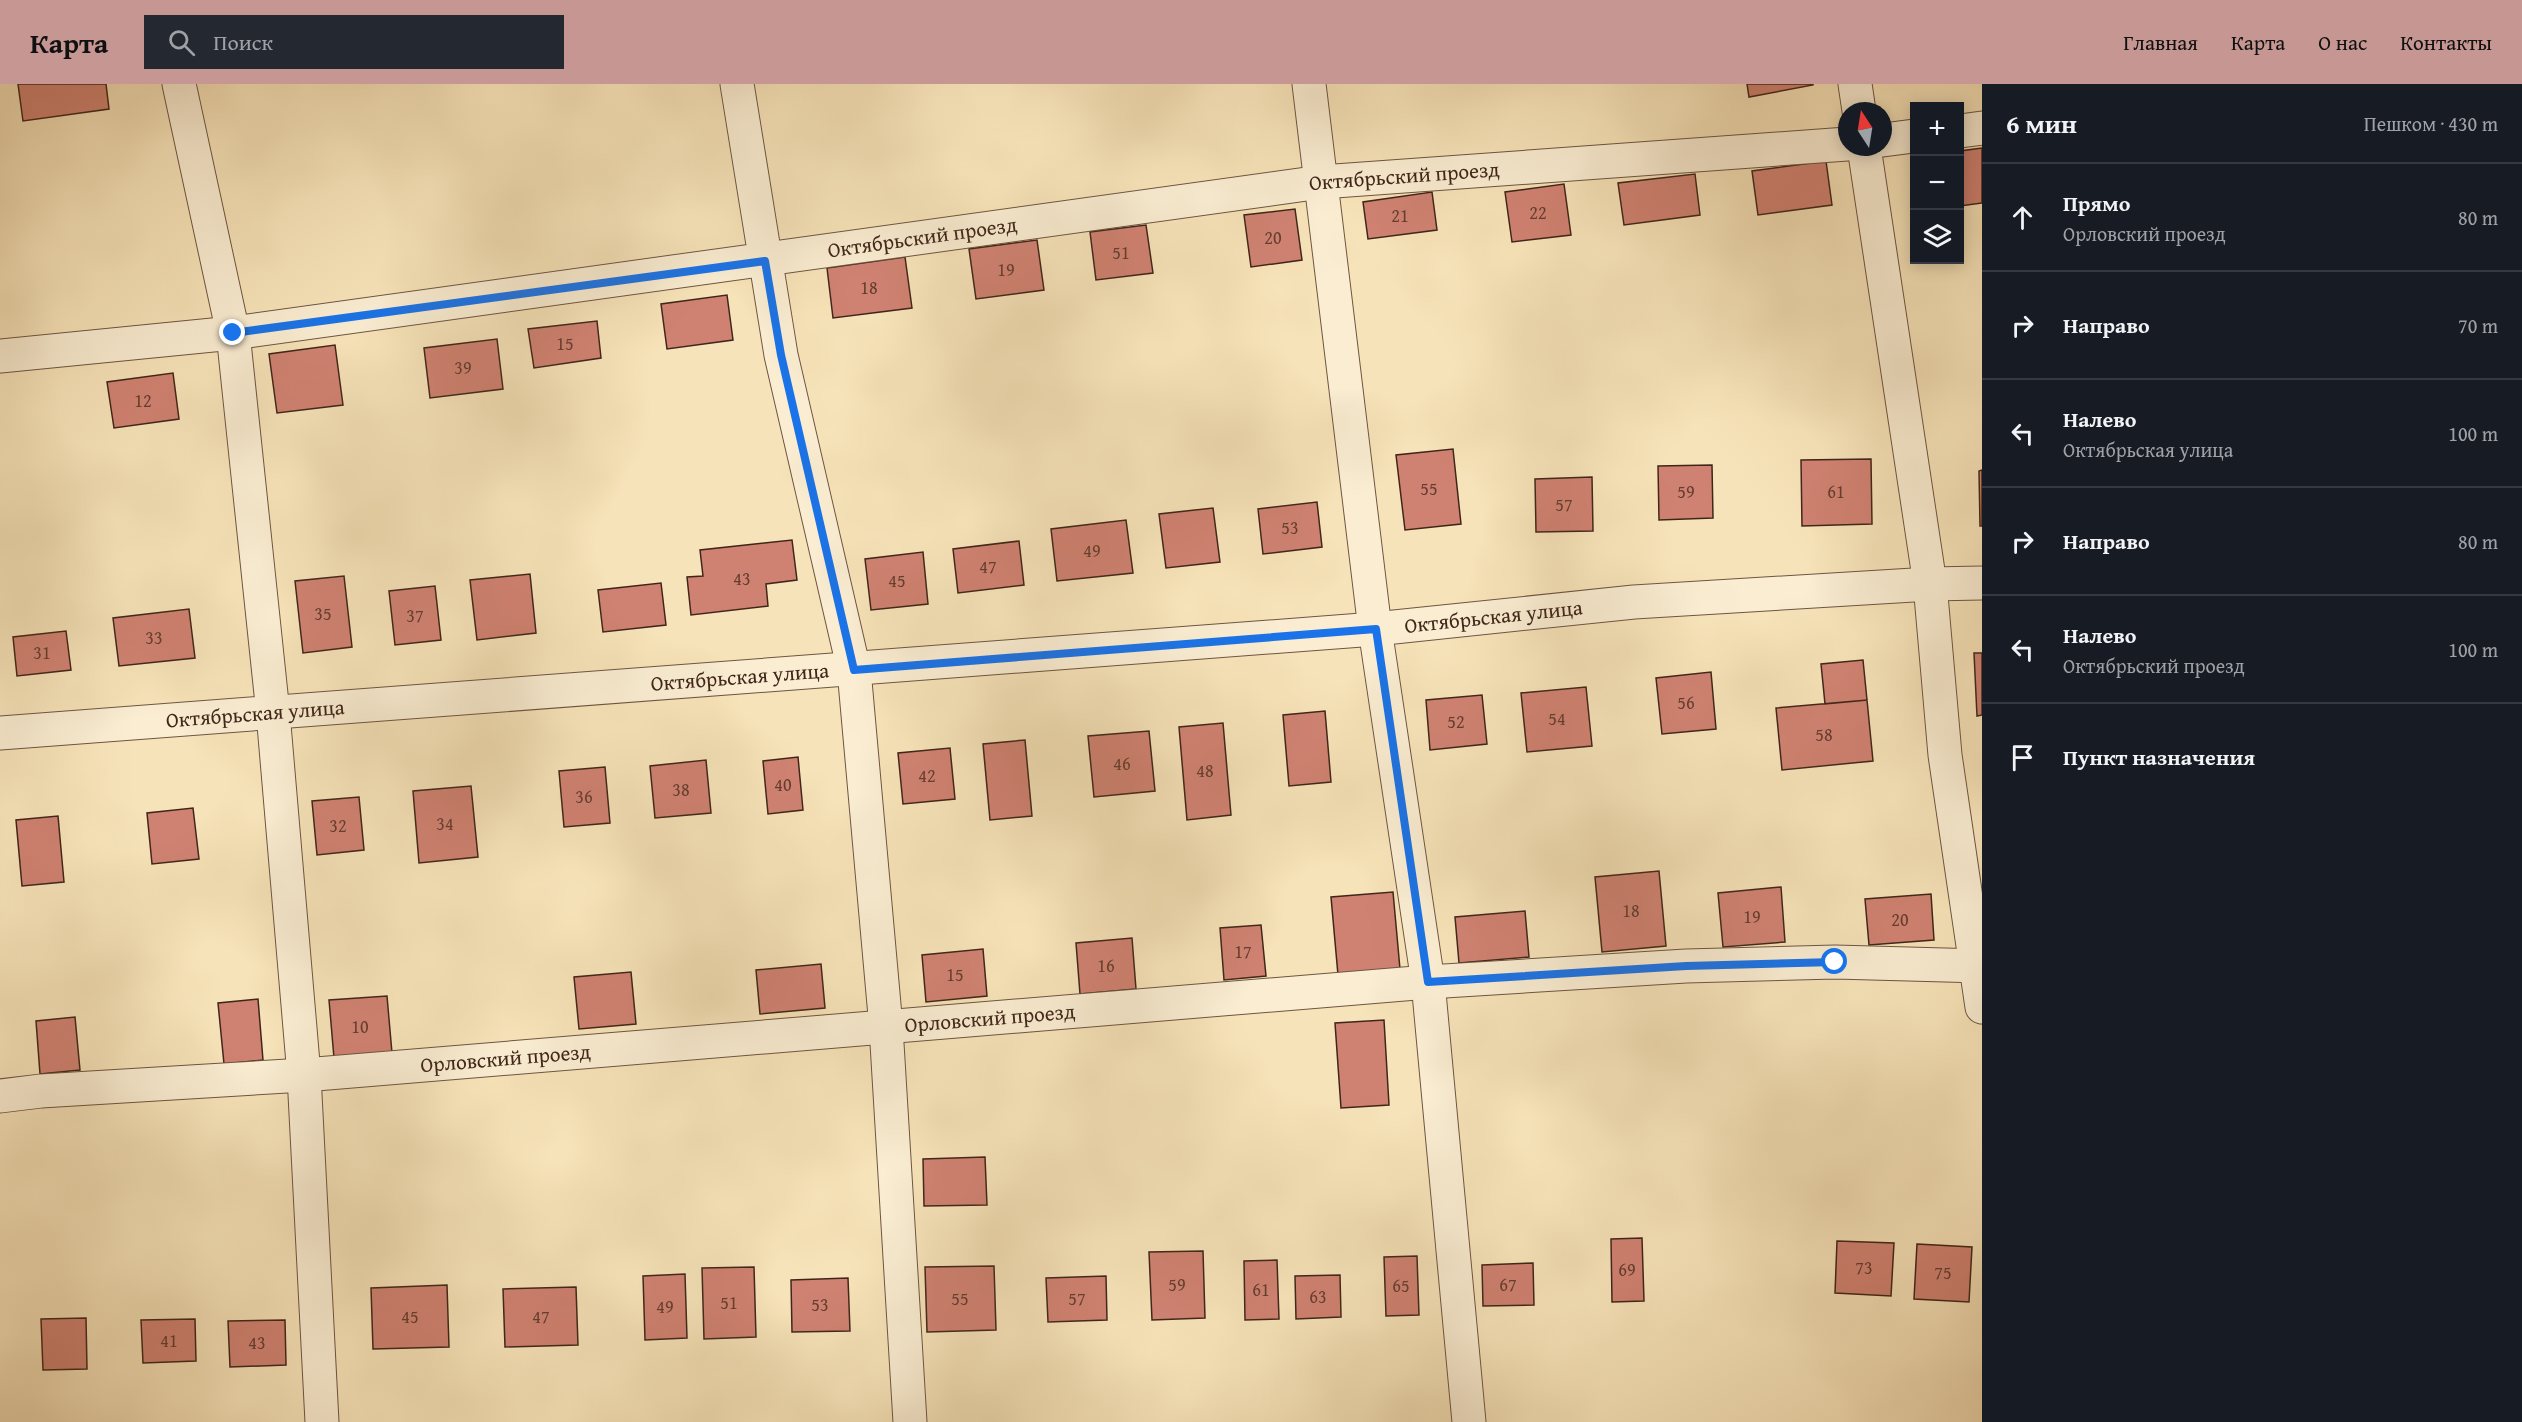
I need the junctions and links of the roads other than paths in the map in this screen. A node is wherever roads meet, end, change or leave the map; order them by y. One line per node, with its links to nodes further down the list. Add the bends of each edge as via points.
1 (180, 84): 14 (street)
2 (736, 84): 13 (street)
3 (1310, 84): 12 (street)
4 (1855, 84): 5 (street)
5 (1858, 102)
6 (1982, 128): 7 (street)
7 (1964, 130)
8 (1910, 137): 9 (street)
9 (1892, 139)
10 (1838, 145): 12 (street, Октябрьский проезд)
11 (1865, 156): 16 (street)
12 (1321, 183): 13 (street, Октябрьский проезд); 18 (street)
13 (765, 261): 14 (street, Октябрьский проезд); 19 (street, via 781,355)
14 (233, 333): 15 (street, Октябрьский проезд); 20 (street)
15 (0, 356)
16 (1930, 584): 17 (street, Октябрьская улица); 18 (street, Октябрьская улица, via 1634,602); 22 (street, via 1945,755)
17 (1982, 584)
18 (1376, 629): 19 (street, Октябрьская улица); 23 (street)
19 (854, 670): 20 (street, Октябрьская улица); 25 (street)
20 (273, 713): 21 (street, Октябрьская улица); 26 (street)
21 (0, 732)
22 (1978, 966): 23 (street, Орловский проезд, via 1835,962 1686,966); 24 (street)
23 (1428, 982): 25 (street, Орловский проезд); 30 (street)
24 (1982, 1007)
25 (886, 1027): 26 (street, Орловский проезд); 29 (street)
26 (304, 1075): 27 (street, Орловский проезд); 28 (street)
27 (0, 1096)
28 (322, 1422)
29 (910, 1422)
30 (1469, 1422)

